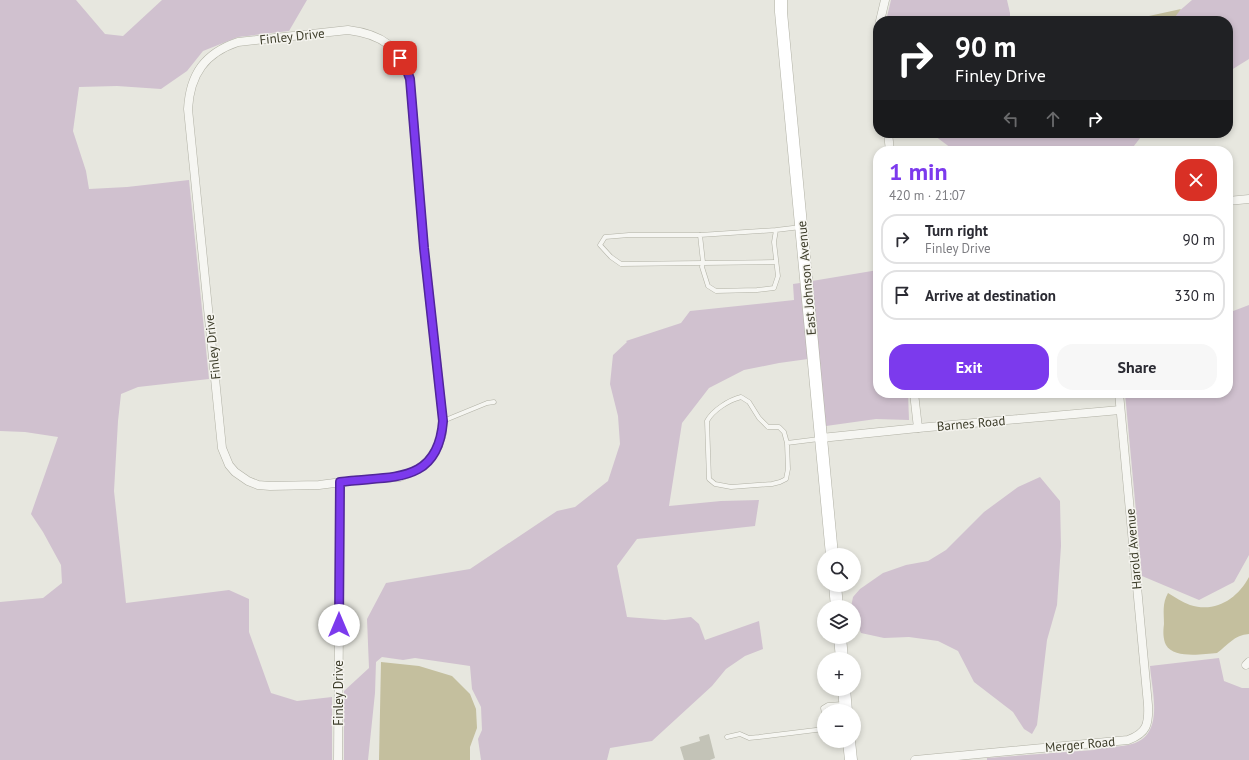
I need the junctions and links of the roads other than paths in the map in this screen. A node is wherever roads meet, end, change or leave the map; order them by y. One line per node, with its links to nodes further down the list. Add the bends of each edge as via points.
1 (781, 0): 6 (main road, East Johnson Avenue)
2 (885, 0): 3 (street)
3 (881, 16)
4 (1249, 199): 5 (street)
5 (1233, 201)
6 (801, 226): 7 (lane); 17 (main road, East Johnson Avenue)
7 (776, 230): 8 (lane); 10 (lane)
8 (700, 235): 9 (lane); 9 (lane, via 629,235 605,238 600,245 621,264)
9 (703, 262): 10 (lane); 10 (lane, via 708,286 716,291 774,288 778,276)
10 (776, 262)
11 (915, 398): 16 (street)
12 (1119, 398): 14 (street, Harold Avenue)
13 (494, 402): 15 (lane)
14 (1120, 410): 16 (street, Barnes Road); 21 (street, Harold Avenue)
15 (443, 421): 19 (street, Finley Drive, via 438,446 427,462 418,469 400,477); 19 (street, Finley Drive, via 424,248 410,79 405,65 393,48 379,38 348,30 238,42 215,53 197,72 190,89 188,109 224,455 234,472 258,484 319,485)
16 (918, 428): 17 (street, Barnes Road)
17 (821, 438): 18 (lane); 20 (main road, East Johnson Avenue)
18 (787, 443): 18 (lane, via 784,432 778,427 768,427 742,397 735,399 711,414 707,422 709,479 715,484 731,487 780,482 786,479 788,469)
19 (340, 482): 25 (street, Finley Drive)
20 (831, 548)
21 (1148, 705): 27 (street, Merger Road, via 1147,725 1136,737 1128,740)
22 (817, 730): 23 (lane, via 749,738 740,734)
23 (727, 737)
24 (850, 748): 26 (main road)
25 (338, 760)
26 (851, 760)
27 (915, 760)

